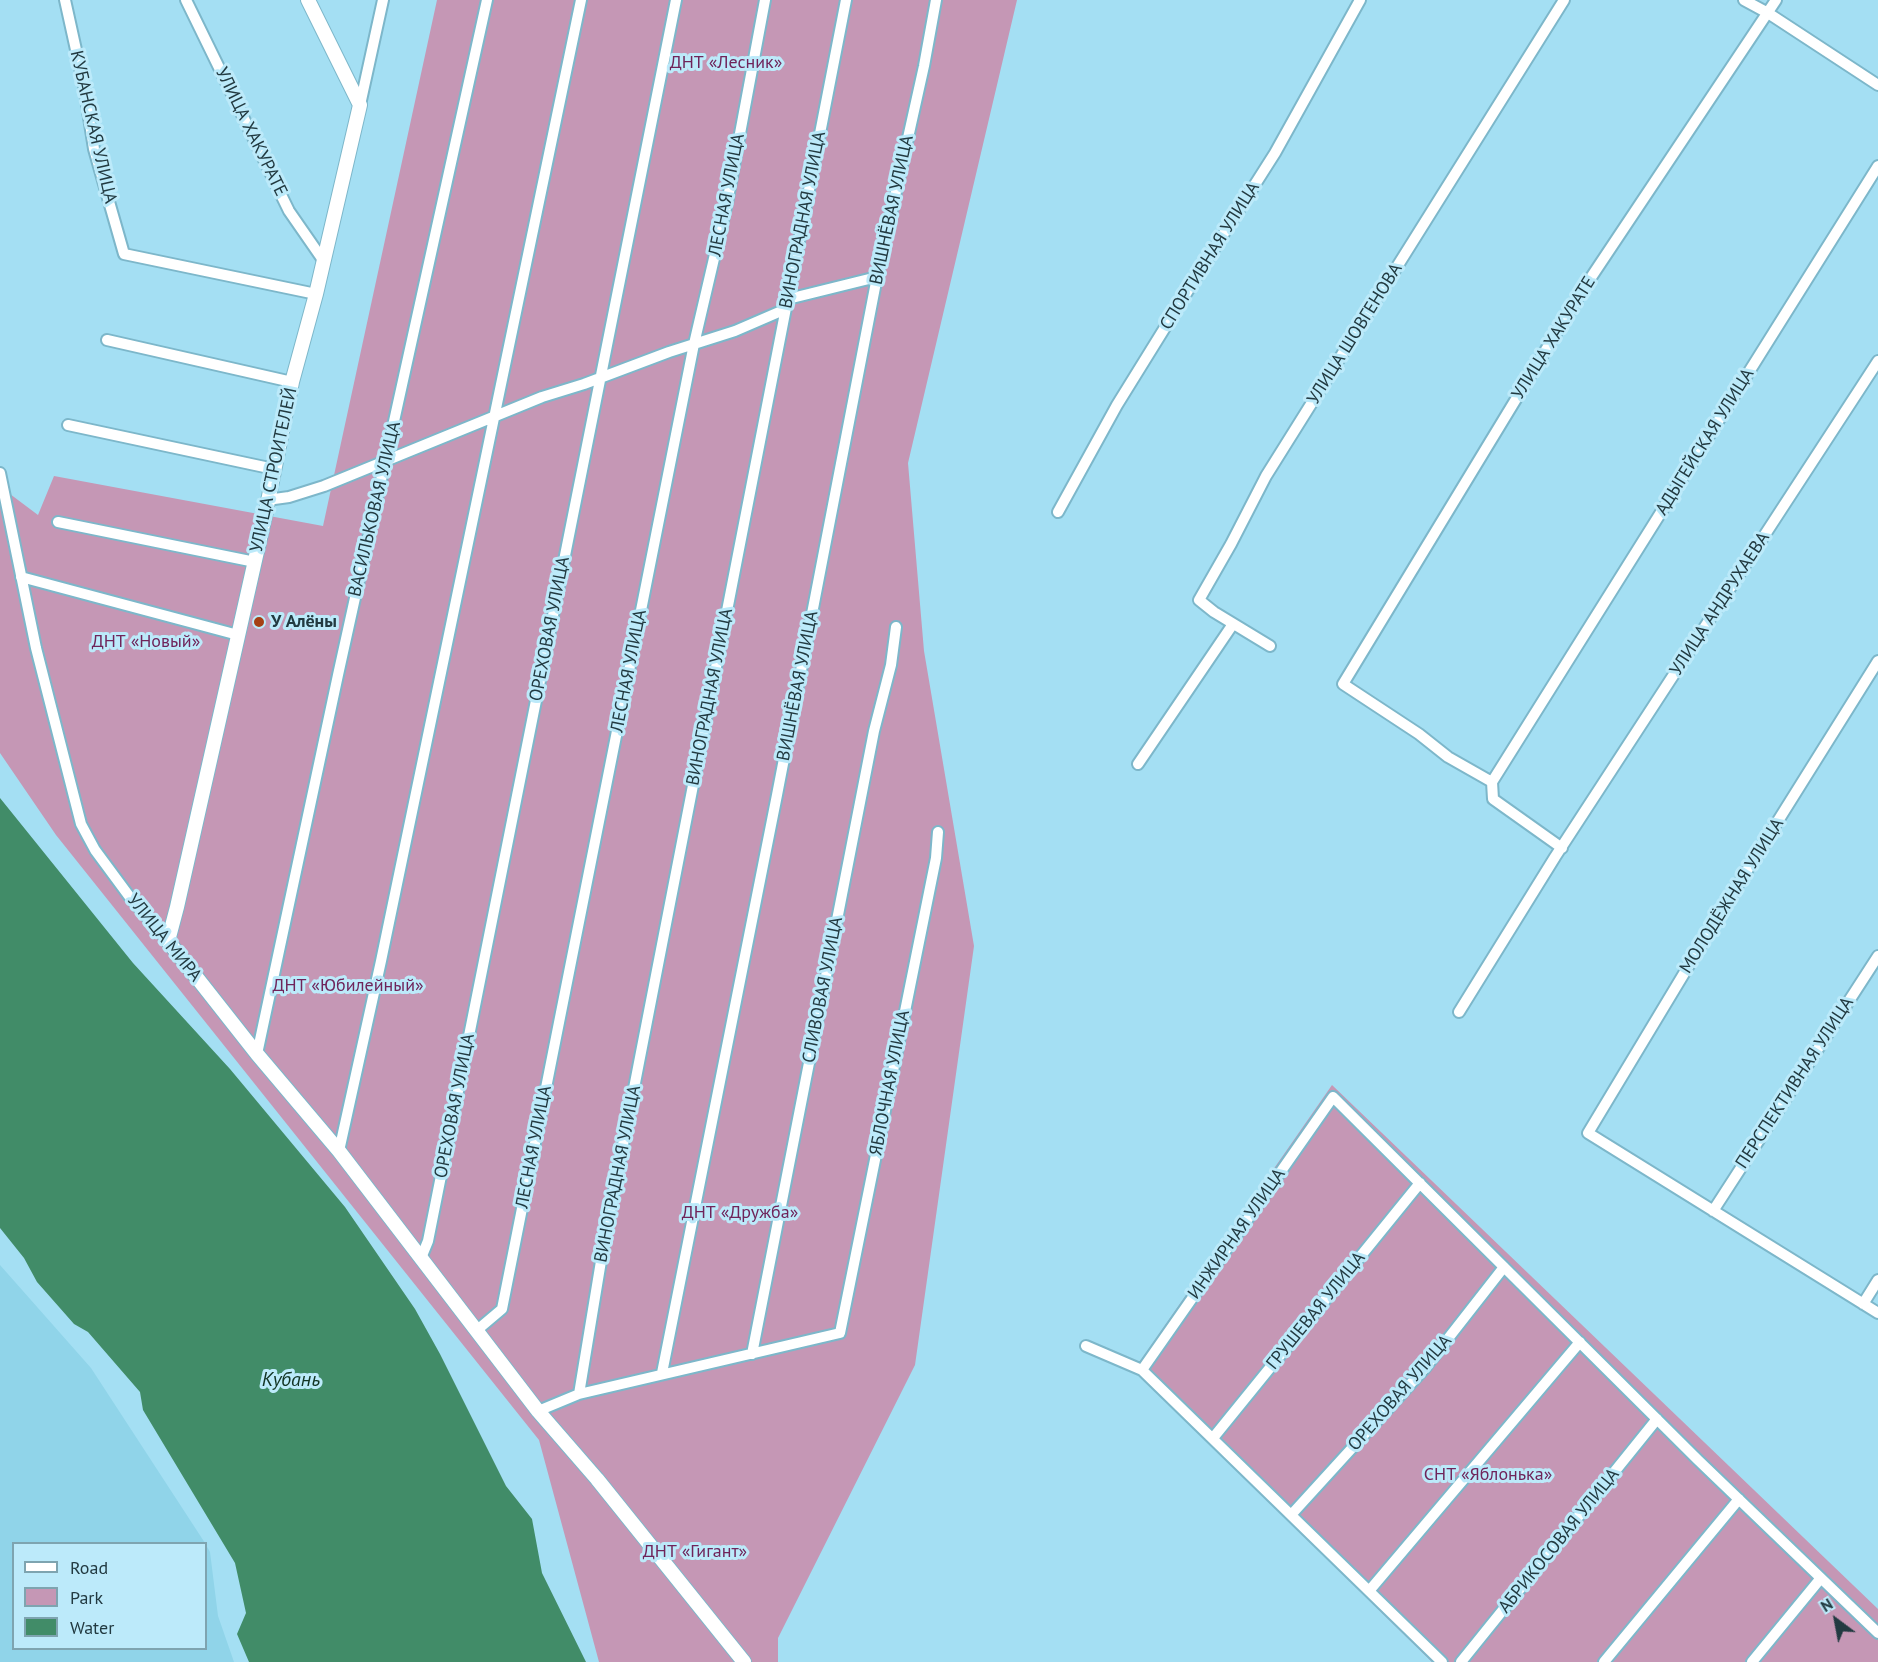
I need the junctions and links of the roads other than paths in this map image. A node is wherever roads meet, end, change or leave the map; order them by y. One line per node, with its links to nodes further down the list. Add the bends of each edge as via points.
1 (65, 0): 21 (street, КУБАНСКАЯ УЛИЦА, via 94,149 124,254)
2 (186, 0): 19 (street, УЛИЦА ХАКУРАТЕ, via 289,211)
3 (308, 0): 17 (street)
4 (383, 0): 17 (street, УЛИЦА СТРОИТЕЛЕЙ)
5 (488, 0): 30 (street, ВАСИЛЬКОВАЯ УЛИЦА)
6 (581, 0): 28 (street)
7 (676, 0): 26 (street, ОРЕХОВАЯ УЛИЦА)
8 (765, 0): 24 (street, ЛЕСНАЯ УЛИЦА, via 727,203)
9 (846, 0): 22 (street, ВИНОГРАДНАЯ УЛИЦА)
10 (936, 0): 20 (street, ВИШНЁВАЯ УЛИЦА)
11 (1360, 0): 35 (street, СПОРТИВНАЯ УЛИЦА, via 1275,153 1117,405)
12 (1564, 0): 39 (street, УЛИЦА ШОВГЕНОВА, via 1266,476 1199,600)
13 (1744, 0): 15 (street)
14 (1776, 0): 15 (street, УЛИЦА ХАКУРАТЕ)
15 (1768, 13): 16 (street); 45 (street, УЛИЦА ХАКУРАТЕ, via 1578,297 1343,684 1448,757)
16 (1878, 85)
17 (360, 105): 19 (street, УЛИЦА СТРОИТЕЛЕЙ)
18 (1878, 166): 45 (street, АДЫГЕЙСКАЯ УЛИЦА)
19 (323, 260): 21 (street, УЛИЦА СТРОИТЕЛЕЙ)
20 (877, 277): 22 (street); 65 (street, ВИШНЁВАЯ УЛИЦА)
21 (316, 294): 27 (street, УЛИЦА СТРОИТЕЛЕЙ)
22 (787, 304): 24 (street, via 735,331); 66 (street, ВИНОГРАДНАЯ УЛИЦА, via 605,1237)
23 (107, 340): 27 (street)
24 (694, 344): 26 (street); 60 (street, ЛЕСНАЯ УЛИЦА, via 502,1309)
25 (1878, 361): 47 (street, УЛИЦА АНДРУХАЕВА)
26 (600, 377): 28 (street); 55 (street, ОРЕХОВАЯ УЛИЦА, via 430,1230)
27 (292, 382): 31 (street, УЛИЦА СТРОИТЕЛЕЙ)
28 (494, 418): 30 (street); 52 (street)
29 (68, 425): 31 (street)
30 (386, 460): 34 (street, via 324,486); 51 (street, ВАСИЛЬКОВАЯ УЛИЦА)
31 (274, 469): 34 (street, УЛИЦА СТРОИТЕЛЕЙ)
32 (0, 473): 33 (street, УЛИЦА МИРА)
33 (1, 488): 38 (street, УЛИЦА МИРА)
34 (267, 501): 37 (street, УЛИЦА СТРОИТЕЛЕЙ)
35 (1058, 512)
36 (58, 522): 37 (street)
37 (255, 562): 41 (street, УЛИЦА СТРОИТЕЛЕЙ)
38 (21, 577): 41 (street); 48 (street, УЛИЦА МИРА, via 81,824 129,896)
39 (1233, 624): 42 (street, УЛИЦА ШОВГЕНОВА); 44 (street)
40 (896, 627): 63 (street, СЛИВОВАЯ УЛИЦА)
41 (238, 634): 48 (street, УЛИЦА СТРОИТЕЛЕЙ)
42 (1270, 646)
43 (1878, 661): 54 (street, МОЛОДЁЖНАЯ УЛИЦА, via 1588,1133)
44 (1138, 764)
45 (1492, 782): 47 (street, via 1493,799)
46 (938, 832): 63 (street, ЯБЛОЧНАЯ УЛИЦА, via 936,858 840,1333)
47 (1562, 848): 50 (street, УЛИЦА АНДРУХАЕВА)
48 (168, 941): 51 (street, УЛИЦА МИРА)
49 (1878, 956): 54 (street, ПЕРСПЕКТИВНАЯ УЛИЦА)
50 (1459, 1012)
51 (257, 1054): 52 (street, УЛИЦА МИРА)
52 (339, 1151): 55 (street, УЛИЦА МИРА)
53 (1420, 1183): 56 (street); 64 (street, ИНЖИРНАЯ УЛИЦА, via 1333,1097); 69 (street, ГРУШЕВАЯ УЛИЦА)
54 (1713, 1211): 58 (street)
55 (421, 1258): 60 (street, УЛИЦА МИРА)
56 (1504, 1267): 61 (street); 71 (street, ОРЕХОВАЯ УЛИЦА, via 1425,1368)
57 (1878, 1280): 58 (street)
58 (1863, 1304): 59 (street)
59 (1878, 1313)
60 (476, 1331): 67 (street, УЛИЦА МИРА)
61 (1580, 1342): 68 (street); 73 (street)
62 (1086, 1346): 64 (street)
63 (752, 1354): 65 (street)
64 (1142, 1370): 69 (street)
65 (662, 1374): 66 (street)
66 (579, 1394): 67 (street)
67 (538, 1411): 75 (street, УЛИЦА МИРА)
68 (1657, 1419): 70 (street); 77 (street, АБРИКОСОВАЯ УЛИЦА)
69 (1212, 1438): 71 (street)
70 (1739, 1499): 72 (street); 78 (street)
71 (1291, 1515): 73 (street)
72 (1821, 1578): 74 (street); 79 (street)
73 (1369, 1591): 76 (street)
74 (1878, 1633)
75 (744, 1662)
76 (1442, 1662)
77 (1461, 1662)
78 (1604, 1662)
79 (1752, 1662)

